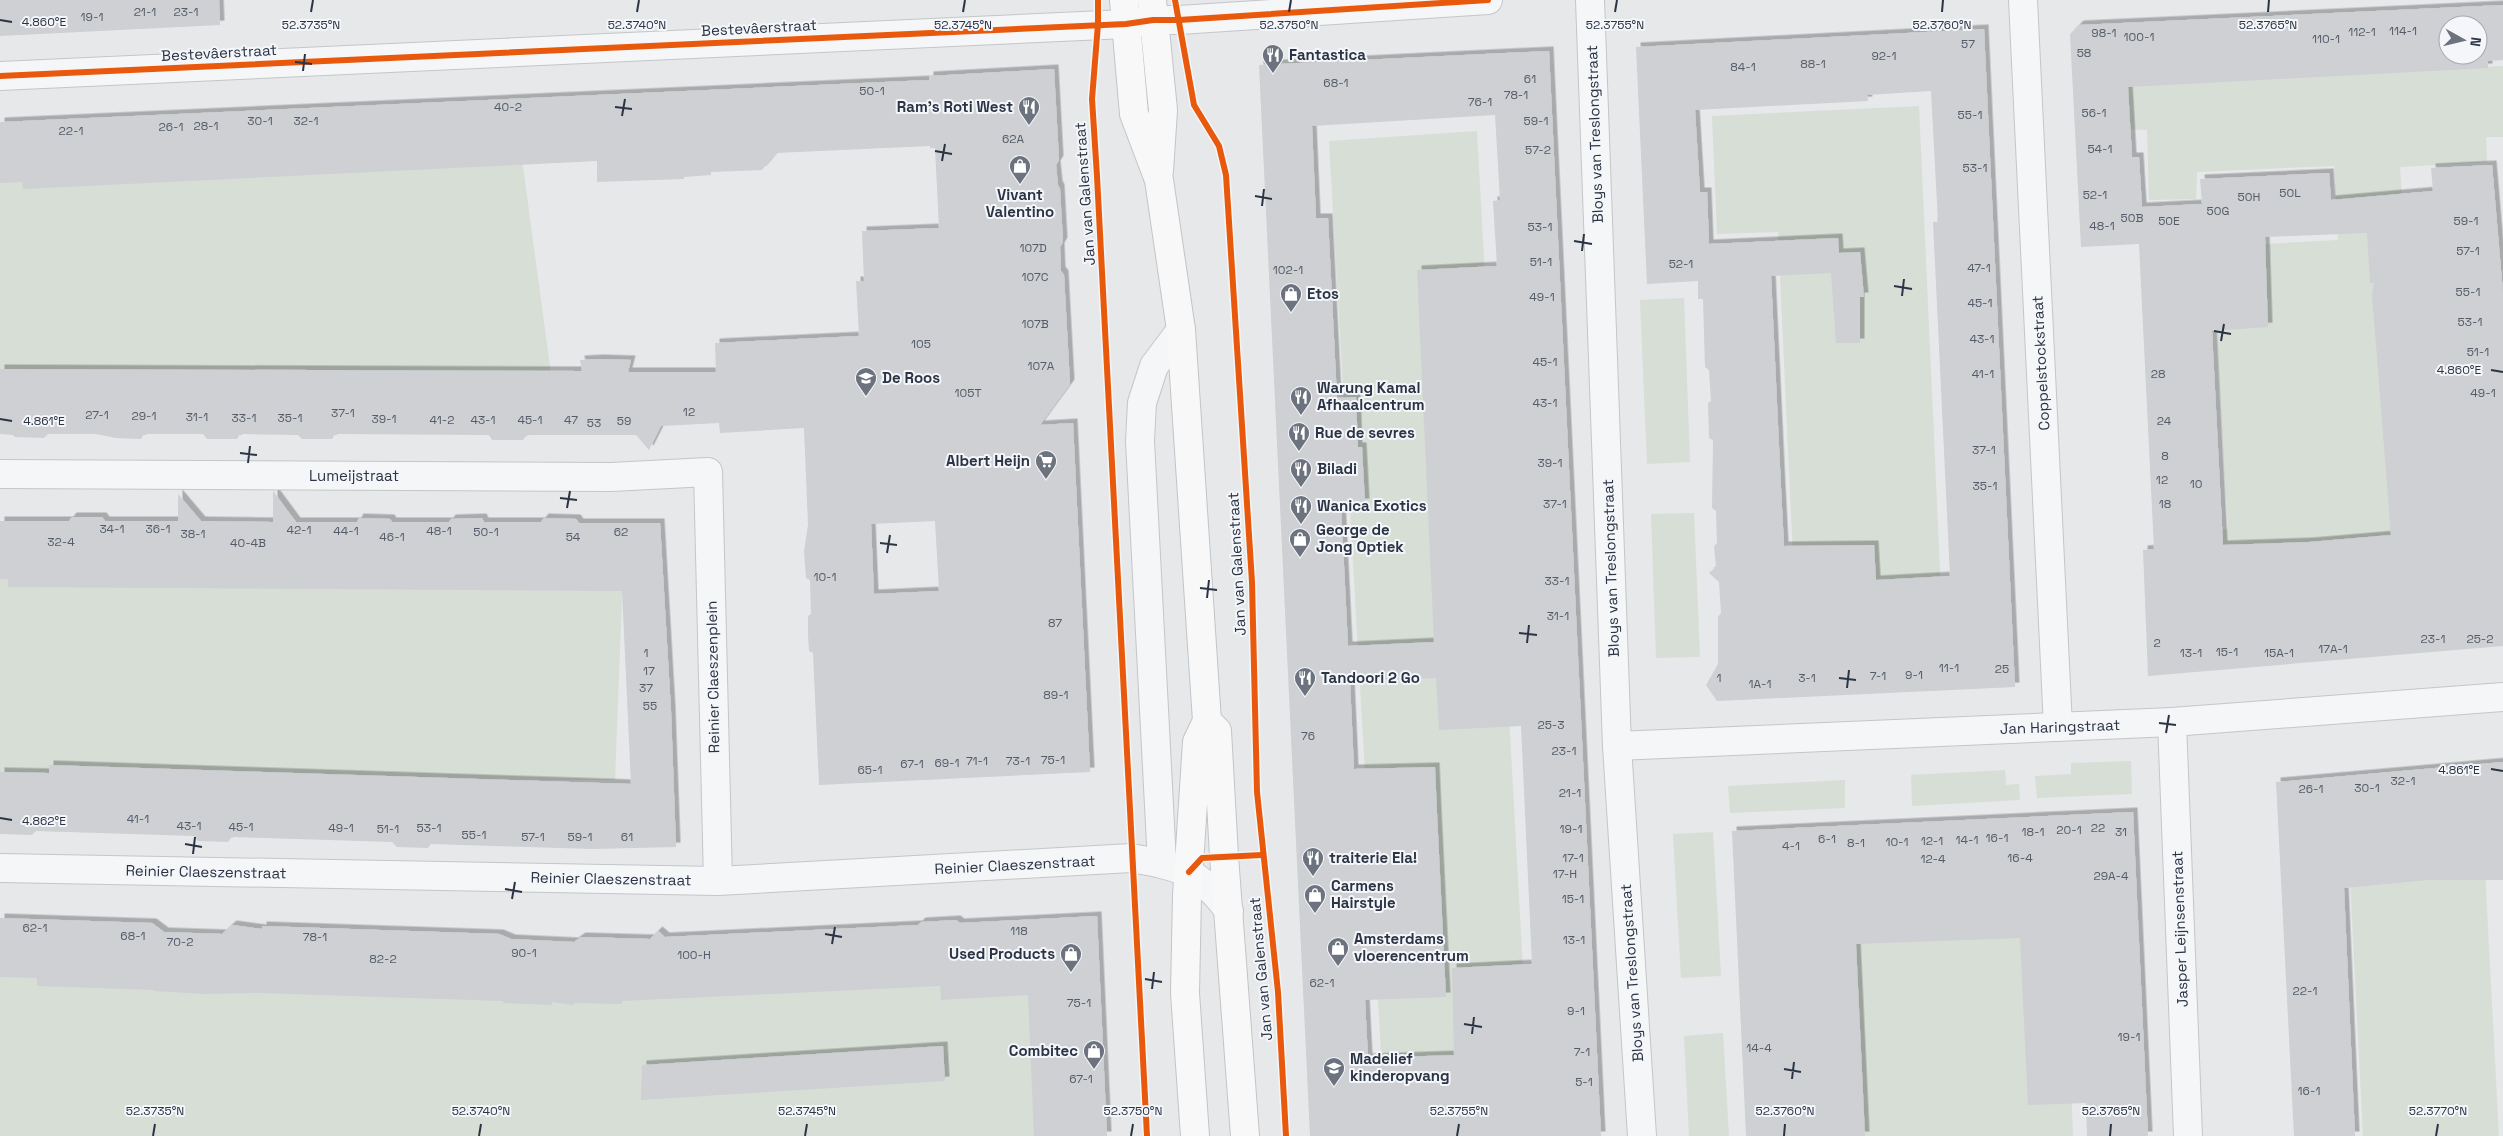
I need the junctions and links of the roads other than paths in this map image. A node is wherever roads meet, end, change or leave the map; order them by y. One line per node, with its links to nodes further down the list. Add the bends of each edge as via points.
1 (1488, 0): 4 (street, Bestevâerstraat, via 1178,20)
2 (1590, 0): 15 (street, Bloys van Treslongstraat)
3 (2024, 0): 14 (street, Coppelstockstraat)
4 (1153, 10): 5 (street, Bestevâerstraat); 7 (main road, Jan van Galenstraat, via 1163,110)
5 (1125, 12): 6 (street, Bestevâerstraat); 7 (main road, Jan van Galenstraat, via 1134,114)
6 (0, 76)
7 (1159, 180): 8 (main road, Jan van Galenstraat)
8 (1181, 330): 12 (main road, Jan van Galenstraat); 16 (street, via 1154,366 1142,403 1140,441)
9 (708, 472): 10 (street, Lumeijstraat, via 612,477); 19 (street, Reinier Claeszenplein)
10 (0, 474)
11 (2503, 698): 13 (street, Jan Haringstraat)
12 (1207, 721): 18 (main road, Jan van Galenstraat, via 1197,742); 20 (main road, Jan van Galenstraat, via 1217,731)
13 (2172, 722): 14 (street, Jan Haringstraat); 24 (street, Jasper Leijnsenstraat)
14 (2058, 727): 15 (street, Jan Haringstraat)
15 (1617, 746): 23 (street, Bloys van Treslongstraat)
16 (1162, 863): 18 (street, Reinier Claeszenstraat); 19 (street, Reinier Claeszenstraat, via 1131,858)
17 (0, 868): 19 (street, Reinier Claeszenstraat)
18 (1189, 872): 20 (street, Reinier Claeszenstraat, via 1217,895); 21 (main road, Jan van Galenstraat, via 1185,993)
19 (718, 881)
20 (1229, 911): 22 (main road, Jan van Galenstraat)
21 (1195, 1136)
22 (1245, 1136)
23 (1642, 1136)
24 (2188, 1136)

